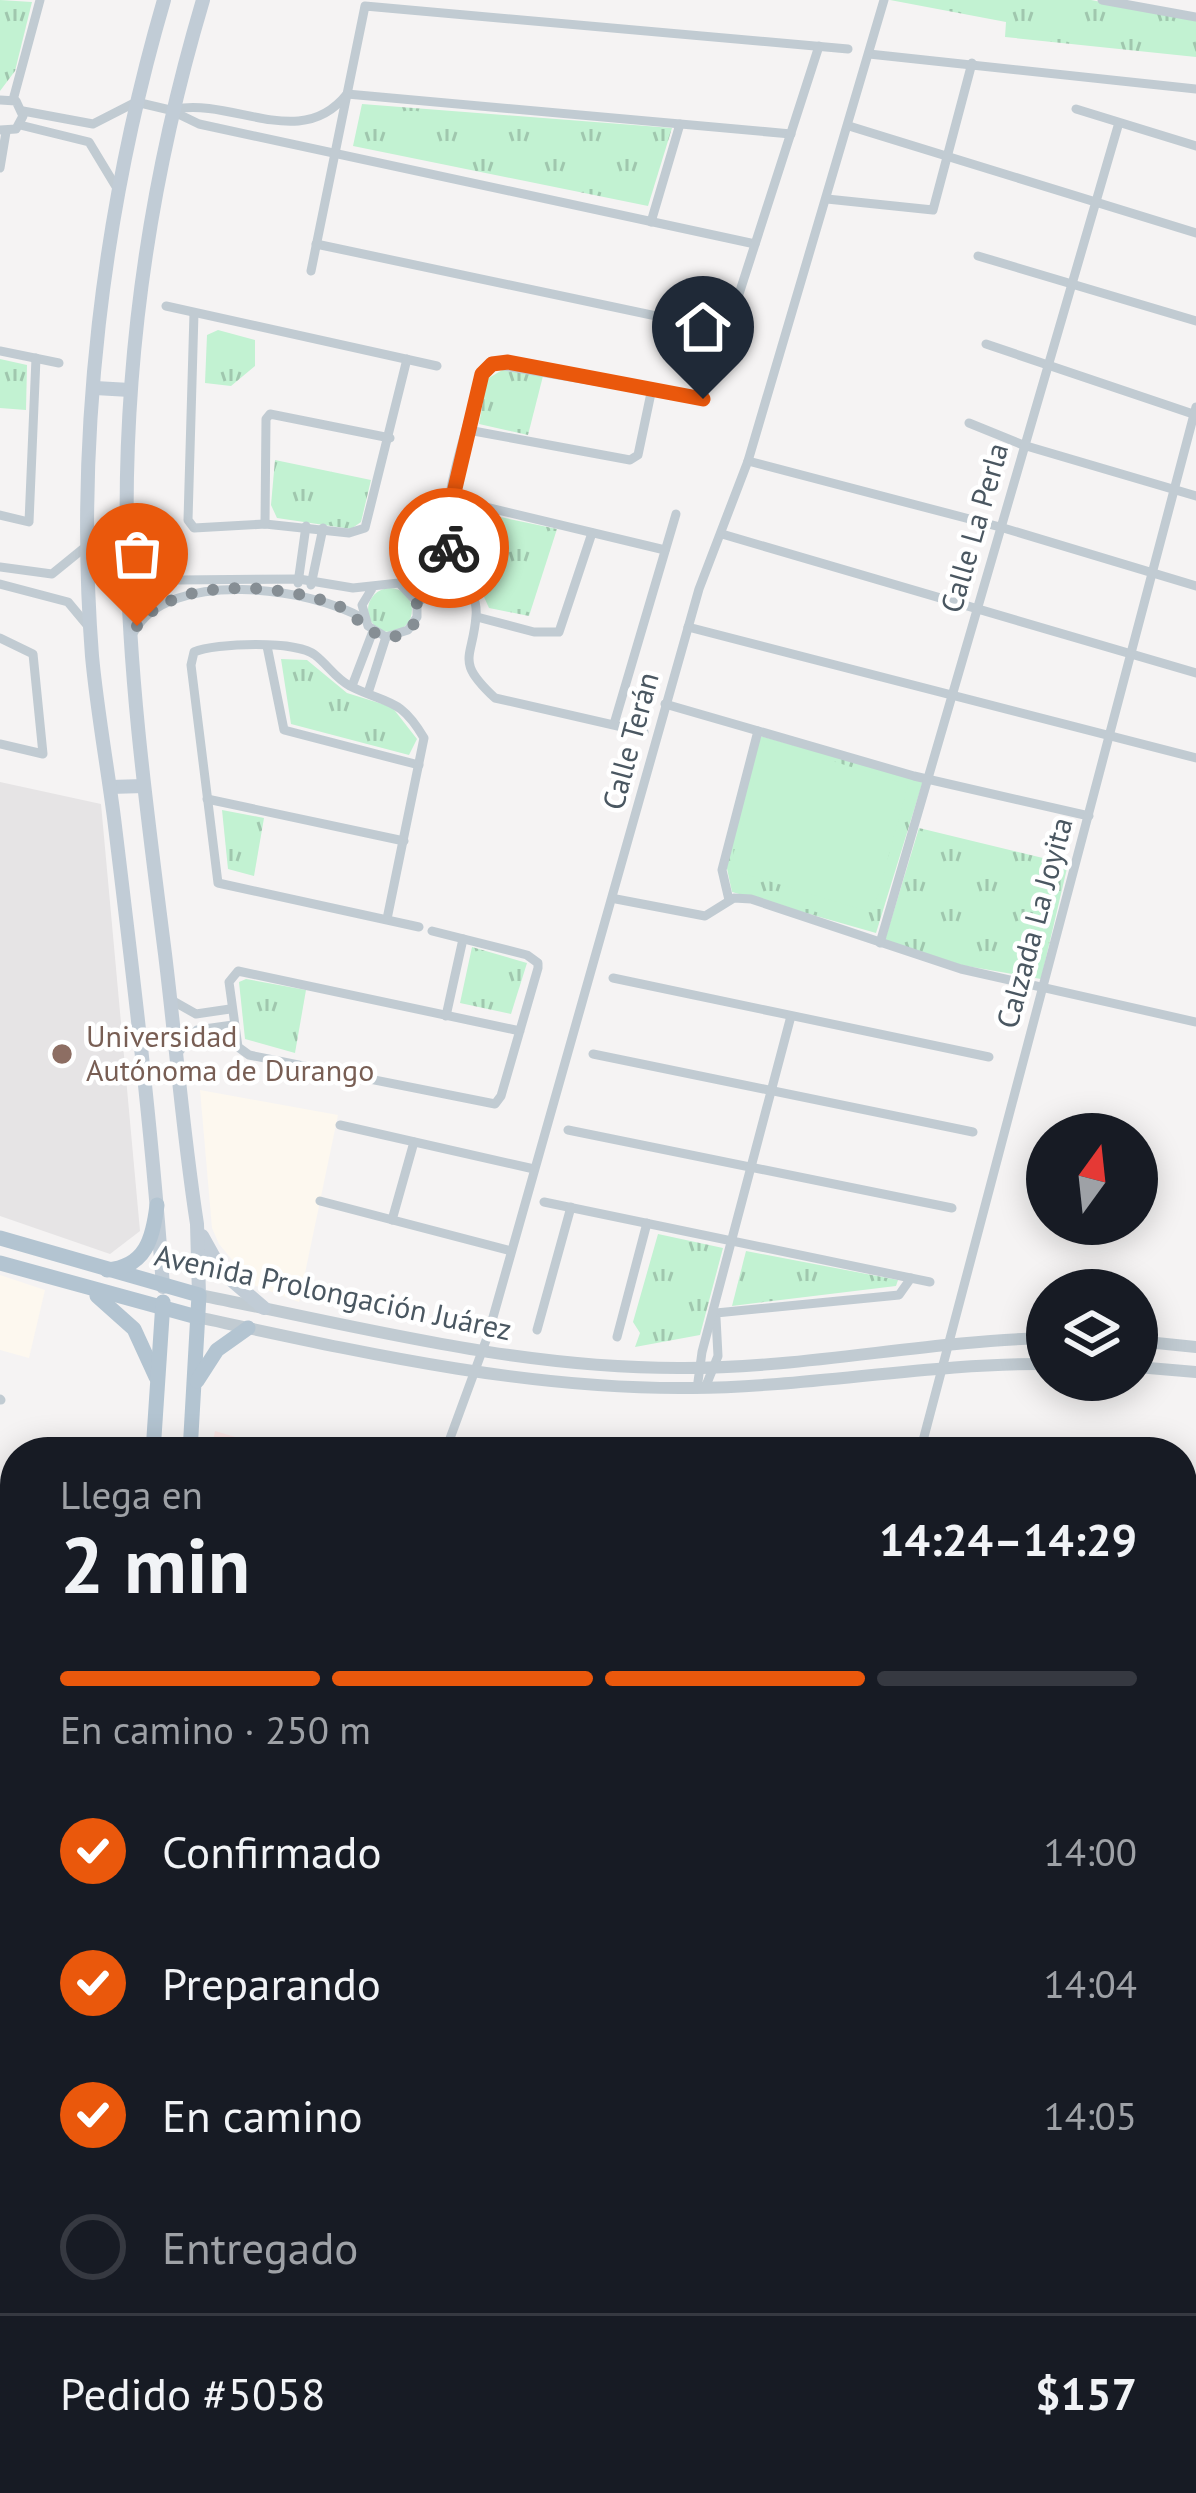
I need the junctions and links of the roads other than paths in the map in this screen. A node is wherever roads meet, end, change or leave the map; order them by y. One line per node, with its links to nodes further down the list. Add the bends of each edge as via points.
1 (40, 0): 15 (street)
2 (164, 0): 16 (main road)
3 (203, 0): 18 (main road)
4 (884, 0): 10 (street, Calle Terán)
5 (1102, 0): 6 (street)
6 (1148, 4): 7 (street)
7 (1196, 17)
8 (819, 46): 9 (street); 13 (street, via 365,6); 29 (street)
9 (848, 49)
10 (869, 54): 11 (street); 25 (street, Calle Terán)
11 (972, 63): 12 (street); 34 (street)
12 (1196, 89)
13 (347, 94): 22 (street); 24 (street, via 327,114); 33 (street)
14 (0, 100): 15 (street)
15 (13, 100): 19 (street)
16 (136, 102): 18 (street); 21 (street); 36 (main road)
17 (1076, 109): 26 (street)
18 (170, 110): 24 (street, via 200,104); 31 (street); 60 (main road)
19 (23, 111): 20 (street); 23 (street)
20 (54, 118): 21 (street); 28 (street)
21 (92, 124): 30 (street)
22 (680, 124): 29 (street); 39 (street)
23 (20, 125): 27 (street); 28 (street)
24 (296, 125): 31 (street)
25 (849, 126): 34 (street); 37 (street, Calle Terán)
26 (1118, 126): 32 (street); 38 (street, Calle La Perla)
27 (3, 131): 35 (street)
28 (50, 132): 30 (street)
29 (790, 134): 42 (street)
30 (89, 142): 36 (street)
31 (291, 144): 33 (street)
32 (1196, 146)
33 (335, 154): 39 (street); 41 (street)
34 (949, 155): 37 (street, via 933,210); 38 (street)
35 (0, 168)
36 (118, 190): 59 (main road)
37 (827, 199): 67 (street, Calle Terán)
38 (1094, 200): 40 (street); 45 (street, Calle La Perla)
39 (651, 222): 42 (street)
40 (1196, 233)
41 (316, 244): 44 (street); 49 (street)
42 (755, 244): 49 (street)
43 (978, 256): 45 (street)
44 (310, 271)
45 (1069, 283): 48 (street); 56 (street, Calle La Perla)
46 (166, 306): 47 (street)
47 (194, 313): 54 (street); 73 (street, via 188,523)
48 (1196, 321)
49 (727, 331): 52 (street)
50 (986, 344): 56 (street)
51 (0, 350): 53 (street)
52 (719, 356)
53 (36, 358): 55 (street); 71 (street, via 29,522)
54 (407, 359): 57 (street); 65 (street)
55 (59, 363)
56 (1046, 364): 62 (street); 66 (street, Calle La Perla)
57 (437, 366)
58 (709, 374): 61 (street, via 703,399)
59 (94, 388): 60 (main road); 79 (main road)
60 (130, 390): 80 (main road)
61 (651, 393): 64 (street, via 499,362 482,374); 64 (street, via 638,455 630,460)
62 (1195, 412): 68 (street, Calzada La Joyita)
63 (969, 423): 66 (street)
64 (469, 430): 70 (street)
65 (389, 438): 73 (street, via 270,414); 76 (street, via 365,528)
66 (1023, 445): 68 (street); 75 (street, Calle La Perla)
67 (748, 461): 75 (street); 78 (street, Calle Terán)
68 (1174, 490): 69 (street); 84 (street, Calzada La Joyita)
69 (1196, 496)
70 (452, 499): 77 (street); 83 (street, via 447,538)
71 (0, 514)
72 (676, 514): 81 (street)
73 (265, 524): 74 (street)
74 (306, 526): 76 (street); 85 (street)
75 (1000, 526): 84 (street); 94 (street, Calle La Perla)
76 (322, 528): 87 (street)
77 (592, 532): 81 (street); 95 (street, via 559,632)
78 (722, 534): 94 (street); 97 (street, Calle Terán)
79 (89, 537): 82 (street, via 82,554 52,574); 99 (main road)
80 (127, 547): 85 (street, via 154,572 179,580); 100 (main road)
81 (665, 550): 110 (street)
82 (0, 567)
83 (458, 567): 86 (street); 91 (street)
84 (1151, 573): 89 (street); 104 (street, Calzada La Joyita)
85 (298, 579): 87 (street); 92 (street)
86 (465, 579): 93 (street); 95 (street)
87 (312, 580): 90 (street); 92 (street)
88 (0, 584): 99 (street, via 68,602)
89 (1196, 586)
90 (373, 587): 91 (street, via 392,581); 96 (street)
91 (410, 590): 93 (street)
92 (302, 595): 96 (street); 100 (street, via 179,596 155,606)
93 (417, 602): 101 (street, via 414,624)
94 (978, 609): 104 (street); 108 (street, Calle La Perla)
95 (477, 617): 110 (street, via 468,637 470,668 495,698)
96 (364, 619): 98 (street)
97 (688, 627): 108 (street); 109 (street, Calle Terán)
98 (373, 631): 101 (street); 106 (street)
99 (92, 632): 119 (main road)
100 (132, 637): 118 (main road)
101 (386, 637): 107 (street)
102 (0, 638): 114 (street, via 33,654 43,754)
103 (267, 646): 106 (street, via 305,650); 116 (street, via 284,730); 120 (street, via 192,656)
104 (1130, 654): 105 (street); 113 (street, Calzada La Joyita)
105 (1196, 673)
106 (352, 686): 107 (street)
107 (368, 692): 116 (street, via 394,700 414,722 424,738)
108 (954, 695): 113 (street); 117 (street, Calle La Perla)
109 (665, 704): 112 (street); 123 (street, Calle Terán)
110 (614, 724): 111 (street)
111 (644, 731)
112 (758, 731): 117 (street); 124 (street, via 722,870)
113 (1108, 736): 115 (street); 121 (street, Calzada La Joyita)
114 (0, 744)
115 (1196, 758)
116 (419, 765): 122 (street)
117 (932, 776): 121 (street); 129 (street, Calle La Perla)
118 (144, 786): 119 (main road); 132 (main road)
119 (110, 787): 151 (main road)
120 (207, 799): 122 (street); 125 (street, via 218,883)
121 (1089, 815): 131 (street, Calzada La Joyita)
122 (404, 841): 125 (street)
123 (616, 899): 124 (street, via 705,916); 148 (street, Calle Terán)
124 (729, 900): 129 (street, via 751,899)
125 (387, 919): 126 (street)
126 (419, 927)
127 (431, 931): 128 (street)
128 (463, 939): 134 (street); 138 (street, via 536,959)
129 (880, 943): 131 (street)
130 (614, 978): 135 (street)
131 (1044, 984): 136 (street); 175 (street, Calzada La Joyita)
132 (170, 997): 133 (street, via 196,1014); 141 (main road)
133 (230, 1009): 134 (street, via 229,982 238,971); 137 (street)
134 (446, 1016): 138 (street)
135 (791, 1016): 140 (street); 142 (street)
136 (1196, 1022)
137 (233, 1025): 138 (street, via 249,1055 488,1105 501,1096); 141 (street, via 196,1030)
138 (520, 1031)
139 (593, 1054): 142 (street)
140 (989, 1057)
141 (177, 1059): 156 (main road)
142 (772, 1090): 145 (street); 147 (street)
143 (340, 1125): 146 (street)
144 (568, 1130): 147 (street)
145 (973, 1132)
146 (414, 1142): 148 (street); 154 (street)
147 (753, 1167): 153 (street); 158 (street)
148 (534, 1169): 159 (street, Calle Terán)
149 (320, 1201): 154 (street)
150 (544, 1202): 152 (street)
151 (158, 1204): 161 (main road, via 145,1252 122,1268); 164 (main road)
152 (571, 1208): 155 (street); 172 (street)
153 (952, 1208)
154 (392, 1220): 159 (street)
155 (647, 1223): 158 (street); 173 (street)
156 (197, 1224): 166 (main road); 168 (main road, via 223,1272)
157 (0, 1238): 161 (main road, Avenida Prolongación Juárez)
158 (734, 1242): 162 (street); 169 (street)
159 (511, 1251): 178 (street, Calle Terán)
160 (0, 1263): 165 (main road, Avenida Prolongación Juárez)
161 (97, 1270): 164 (main road, Avenida Prolongación Juárez)
162 (910, 1278): 163 (street); 169 (street, via 899,1295)
163 (929, 1282)
164 (163, 1287): 166 (main road, Avenida Prolongación Juárez); 167 (main road)
165 (90, 1291): 167 (main road, Avenida Prolongación Juárez); 186 (main road, via 134,1329)
166 (199, 1295): 168 (street, Avenida Prolongación Juárez); 170 (main road)
167 (163, 1308): 170 (main road, Avenida Prolongación Juárez); 186 (main road)
168 (264, 1308): 178 (street, Avenida Prolongación Juárez)
169 (716, 1313): 180 (street); 181 (street)
170 (197, 1317): 171 (street, Avenida Prolongación Juárez); 188 (main road)
171 (248, 1328): 184 (street, Avenida Prolongación Juárez); 188 (main road, via 217,1350)
172 (537, 1330)
173 (617, 1337)
174 (1026, 1339): 175 (street, Avenida Prolongación Juárez)
175 (947, 1343): 180 (street, Avenida Prolongación Juárez); 182 (street, Calzada La Joyita)
176 (1158, 1343): 177 (street)
177 (1196, 1346)
178 (477, 1354): 181 (street, Avenida Prolongación Juárez); 184 (street, Calle Terán)
179 (1026, 1365): 182 (street, Avenida Prolongación Juárez)
180 (715, 1367): 181 (street, Avenida Prolongación Juárez); 187 (street)
181 (698, 1368): 187 (street)
182 (941, 1368): 187 (street, Avenida Prolongación Juárez); 192 (street, Calzada La Joyita)
183 (1158, 1369): 185 (street)
184 (471, 1372): 187 (street, Avenida Prolongación Juárez); 191 (street, Calle Terán)
185 (1196, 1372)
186 (158, 1380): 189 (main road)
187 (701, 1388)
188 (193, 1389): 190 (main road)
189 (154, 1437)
190 (191, 1437)
191 (450, 1437)
192 (924, 1437)

